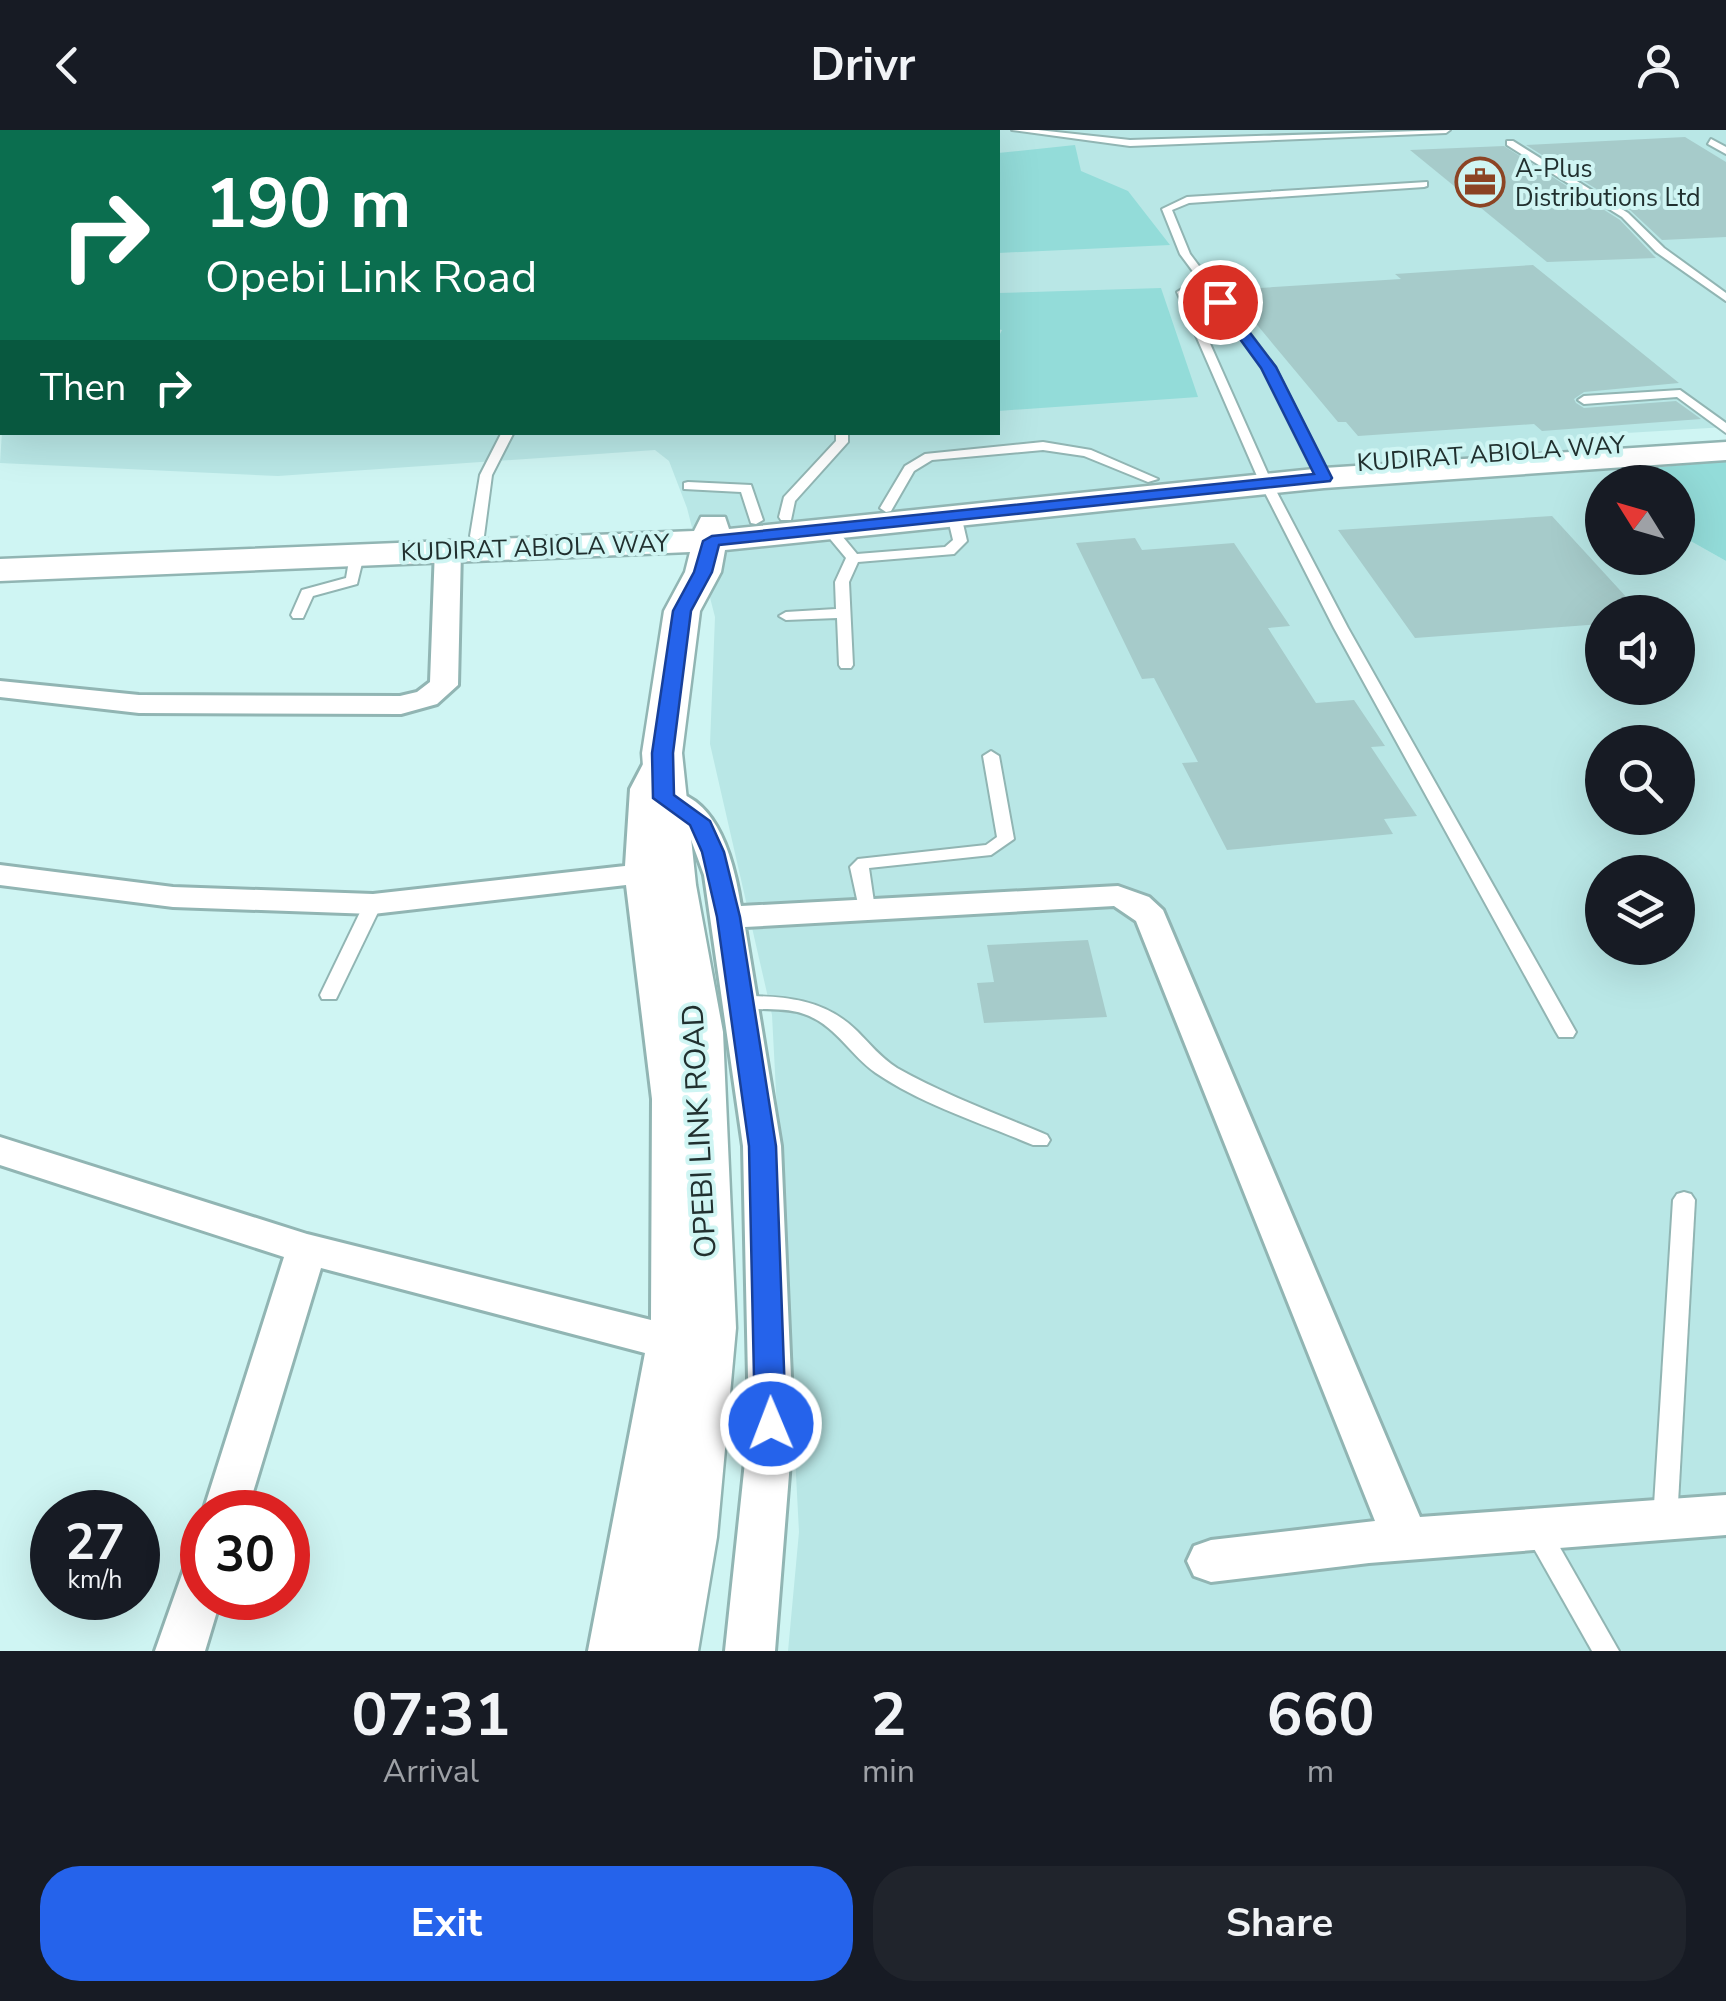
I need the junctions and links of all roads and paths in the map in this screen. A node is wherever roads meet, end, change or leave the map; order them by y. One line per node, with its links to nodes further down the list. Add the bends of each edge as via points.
1 (1016, 130): 2 (lane, via 1130,143)
2 (1446, 130)
3 (1711, 142): 5 (lane)
4 (1510, 143): 8 (lane, via 1625,215)
5 (1726, 152)
6 (1424, 184): 15 (lane, via 1187,200 1167,209 1185,254 1268,367)
7 (1182, 292): 16 (lane)
8 (1726, 298)
9 (1584, 400): 10 (lane, via 1680,393)
10 (1726, 430)
11 (506, 435): 24 (lane)
12 (842, 435): 21 (lane)
13 (1726, 438): 15 (main road, KUDIRAT ABIOLA WAY)
14 (1726, 451): 15 (main road, KUDIRAT ABIOLA WAY)
15 (1321, 471): 16 (main road, KUDIRAT ABIOLA WAY)
16 (1263, 476): 17 (main road, KUDIRAT ABIOLA WAY); 20 (main road, KUDIRAT ABIOLA WAY); 44 (lane)
17 (1152, 480): 19 (main road, KUDIRAT ABIOLA WAY); 19 (lane, via 1087,453 1043,446 929,456 909,469)
18 (688, 486): 21 (lane, via 746,488)
19 (886, 508): 21 (main road, KUDIRAT ABIOLA WAY)
20 (954, 514): 22 (main road, KUDIRAT ABIOLA WAY); 27 (lane, via 960,541 948,551)
21 (771, 519): 23 (main road, KUDIRAT ABIOLA WAY)
22 (828, 528): 23 (main road, KUDIRAT ABIOLA WAY); 27 (lane)
23 (695, 533): 24 (main road, KUDIRAT ABIOLA WAY); 34 (main road, OPEBI LINK ROAD, via 674,586 682,611)
24 (462, 542): 25 (main road, KUDIRAT ABIOLA WAY); 26 (main road, KUDIRAT ABIOLA WAY); 33 (street, via 444,684 427,698 400,705 198,706)
25 (357, 554): 28 (main road, KUDIRAT ABIOLA WAY); 30 (lane, via 352,581 307,593)
26 (0, 556)
27 (852, 558): 29 (lane, via 842,582)
28 (0, 570)
29 (844, 613): 31 (lane); 32 (lane)
30 (298, 615)
31 (786, 616)
32 (846, 664)
33 (0, 688)
34 (662, 753): 36 (main road, OPEBI LINK ROAD); 38 (street, via 645,789)
35 (991, 756): 40 (lane, via 1002,845 864,862 859,867)
36 (664, 798): 38 (main road, OPEBI LINK ROAD); 41 (street, via 700,821)
37 (0, 875): 39 (street, via 173,898)
38 (657, 879): 39 (street); 49 (street, via 671,1098); 59 (main road, OPEBI LINK ROAD, via 698,1032 707,1328)
39 (373, 904): 42 (lane)
40 (866, 909): 41 (street); 54 (street, via 1118,896 1151,917)
41 (729, 917): 43 (street)
42 (329, 994)
43 (742, 1002): 45 (lane, via 809,1007 844,1029 880,1067); 60 (street, via 762,1146 770,1404)
44 (1566, 1032)
45 (1040, 1140)
46 (0, 1151): 48 (street)
47 (1684, 1200): 52 (lane)
48 (308, 1249): 49 (street); 50 (street)
49 (669, 1342): 58 (street)
50 (231, 1490)
51 (1726, 1515): 52 (street)
52 (1665, 1521): 53 (street)
53 (1537, 1531): 54 (street); 61 (lane)
54 (1406, 1540): 55 (street)
55 (1211, 1561)
56 (190, 1620): 57 (street)
57 (180, 1651)
58 (613, 1651)
59 (664, 1651)
60 (750, 1651)
61 (1606, 1651)

